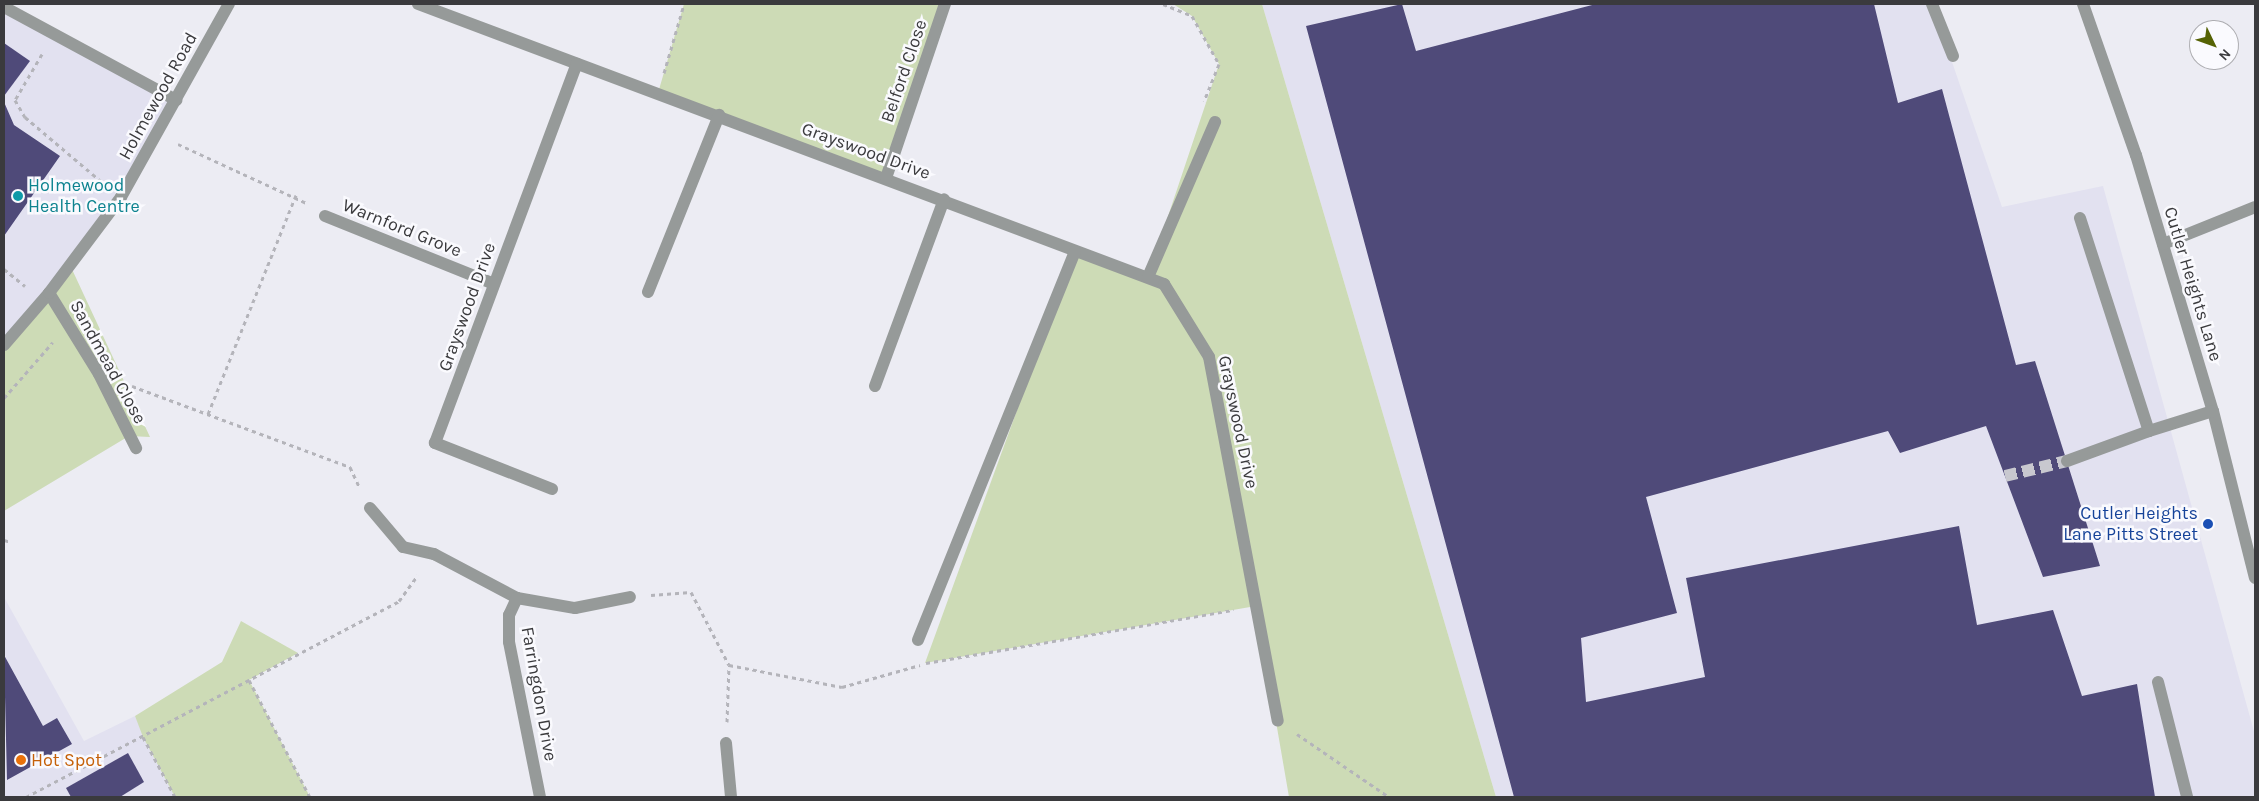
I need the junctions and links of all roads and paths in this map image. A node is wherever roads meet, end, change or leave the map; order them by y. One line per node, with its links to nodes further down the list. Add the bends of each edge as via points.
1 (229, 4): 13 (street, Holmewood Road)
2 (418, 4): 11 (street, Grayswood Drive)
3 (684, 4): 12 (path)
4 (945, 4): 17 (street, Belford Close)
5 (1163, 4): 15 (path, via 1192,16 1218,64 1198,115)
6 (1932, 4): 10 (street)
7 (2083, 4): 24 (street, Cutler Heights Lane)
8 (4, 7): 9 (street)
9 (56, 35): 13 (street); 19 (path, via 14,100 25,117 60,150)
10 (1953, 56)
11 (577, 64): 12 (street, Grayswood Drive); 27 (street, Grayswood Drive)
12 (658, 93): 14 (street, Grayswood Drive)
13 (176, 100): 16 (street, Holmewood Road)
14 (719, 116): 17 (street, Grayswood Drive); 28 (street)
15 (1216, 122): 26 (street)
16 (159, 136): 18 (path); 19 (street, Holmewood Road)
17 (886, 178): 20 (street, Grayswood Drive)
18 (296, 195): 22 (path); 36 (path)
19 (121, 197): 29 (street, Holmewood Road)
20 (944, 199): 25 (street, Grayswood Drive); 33 (street, Grayswood Drive)
21 (2255, 207): 24 (street)
22 (326, 216): 27 (street, Warnford Grove)
23 (2080, 218): 37 (street)
24 (2163, 244): 35 (street, Cutler Heights Lane)
25 (1075, 251): 26 (street, Grayswood Drive); 48 (street)
26 (1148, 276): 52 (street, Grayswood Drive, via 1164,284 1209,357)
27 (494, 284): 40 (street, Grayswood Drive, via 435,444)
28 (648, 292)
29 (49, 294): 30 (street, Sandmead Close); 31 (street, Holmewood Road)
30 (69, 325): 32 (street, Sandmead Close); 34 (path)
31 (4, 345)
32 (99, 374): 36 (path); 38 (street, Sandmead Close)
33 (875, 386)
34 (4, 398)
35 (2213, 411): 37 (street); 45 (street, Cutler Heights Lane)
36 (208, 414): 41 (path, via 350,467)
37 (2148, 431): 39 (street)
38 (136, 448)
39 (2067, 461)
40 (552, 489)
41 (370, 508): 44 (street, via 403,546)
42 (4, 540): 43 (path)
43 (11, 542)
44 (434, 554): 47 (street); 50 (path, via 399,601)
45 (2255, 578)
46 (630, 597): 47 (street, via 575,608)
47 (517, 598): 58 (street, Farringdon Drive, via 509,615 509,642)
48 (918, 640)
49 (729, 665): 54 (path)
50 (249, 680): 53 (path); 57 (path)
51 (2158, 682): 61 (street)
52 (1278, 721): 60 (path)
53 (143, 737): 55 (path); 56 (path)
54 (726, 742): 59 (street)
55 (26, 797)
56 (175, 797)
57 (310, 797)
58 (540, 797)
59 (731, 797)
60 (1389, 797)
61 (2187, 797)

